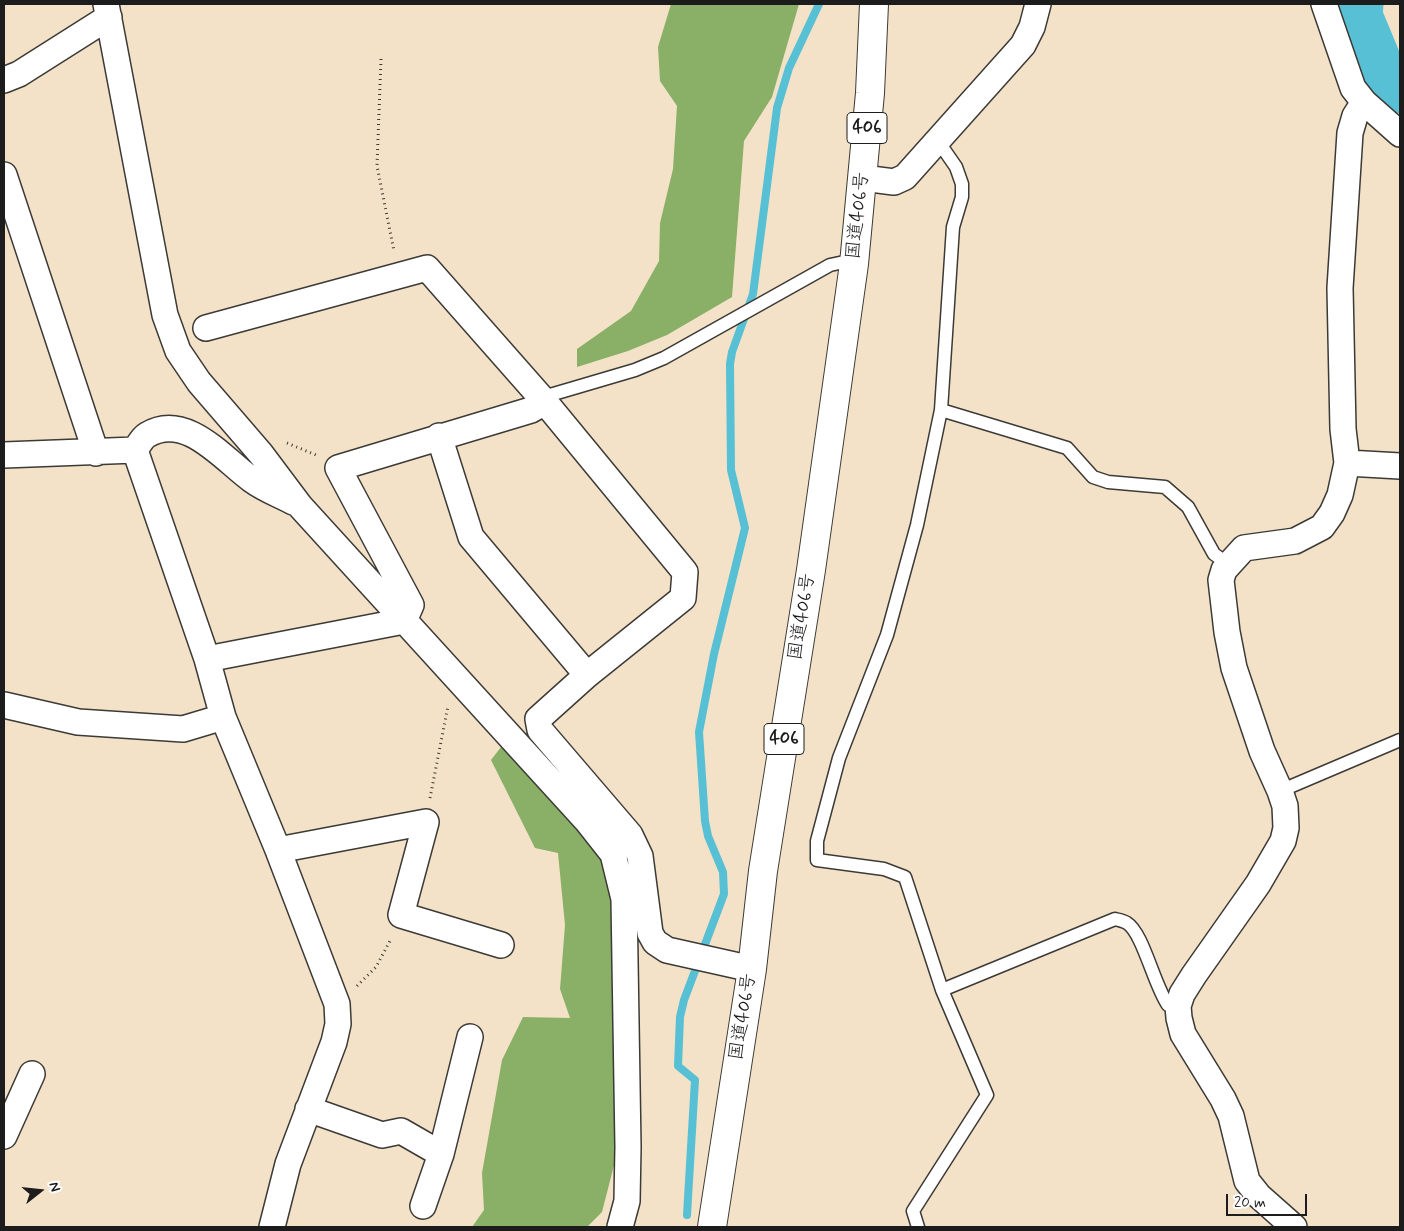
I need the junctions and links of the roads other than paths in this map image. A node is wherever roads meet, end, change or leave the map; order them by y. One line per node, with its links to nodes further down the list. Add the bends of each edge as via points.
1 (874, 4): 10 (highway, 国道406号 / 406)
2 (1038, 4): 8 (street, via 1032,27 1022,46)
3 (1324, 4): 6 (street, via 1353,88)
4 (108, 10): 5 (street, via 20,74); 21 (street, via 165,315 178,351 199,382 261,454)
5 (4, 80)
6 (1364, 102): 7 (street); 19 (street, via 1350,132 1340,279 1343,429)
7 (1400, 134)
8 (938, 141): 10 (street, via 905,177 894,182); 14 (lane, via 956,167 962,184 962,197 953,227)
9 (4, 175): 17 (street)
10 (863, 178): 11 (highway, 国道406号 / 406)
11 (854, 264): 13 (lane, via 830,265 664,358 635,370 550,394); 32 (highway, 国道406号 / 406, via 763,871)
12 (206, 328): 13 (street, via 427,268)
13 (545, 402): 15 (street, via 531,410); 25 (street, via 686,572 683,598)
14 (941, 410): 22 (lane, via 1067,448 1093,477 1108,482 1165,487 1188,507 1214,554); 33 (lane, via 917,525 887,635 839,758 817,841 817,860 884,869 905,877)
15 (439, 436): 23 (street, via 338,468 410,605); 25 (street, via 471,537)
16 (135, 450): 17 (street); 21 (street, via 146,435 168,428 182,430 208,444 253,481); 24 (street)
17 (96, 453): 18 (street)
18 (4, 455)
19 (1347, 463): 20 (street); 22 (street, via 1340,495 1322,527 1295,541 1244,548)
20 (1400, 466)
21 (300, 506): 23 (street)
22 (1228, 564): 29 (street, via 1221,580 1226,632 1234,668 1262,751)
23 (404, 621): 24 (street); 42 (street, via 587,821 613,854 624,899 626,956 627,1202)
24 (207, 659): 27 (street)
25 (587, 675): 32 (street, via 538,720 540,730 630,835 640,856 650,933 655,942 667,950)
26 (4, 706): 27 (street, via 78,722 184,729)
27 (223, 717): 30 (street)
28 (1400, 740): 29 (lane)
29 (1280, 791): 34 (street, via 1287,817 1283,841 1258,884 1194,975)
30 (278, 850): 31 (street, via 426,822 401,915); 37 (street, via 337,1004 338,1024 334,1042)
31 (502, 945)
32 (752, 969): 43 (highway, 国道406号 / 406)
33 (942, 990): 34 (lane, via 1115,919 1126,922 1136,932 1159,993 1168,1004); 44 (lane, via 987,1095 913,1211)
34 (1178, 1006): 45 (street, via 1184,1034 1231,1116 1247,1181)
35 (470, 1037): 39 (street)
36 (32, 1074): 38 (street)
37 (308, 1109): 39 (street, via 382,1136 401,1131); 41 (street, via 288,1164)
38 (4, 1136)
39 (441, 1154): 40 (street)
40 (423, 1206)
41 (272, 1227)
42 (620, 1227)
43 (712, 1227)
44 (918, 1227)
45 (1294, 1227)

